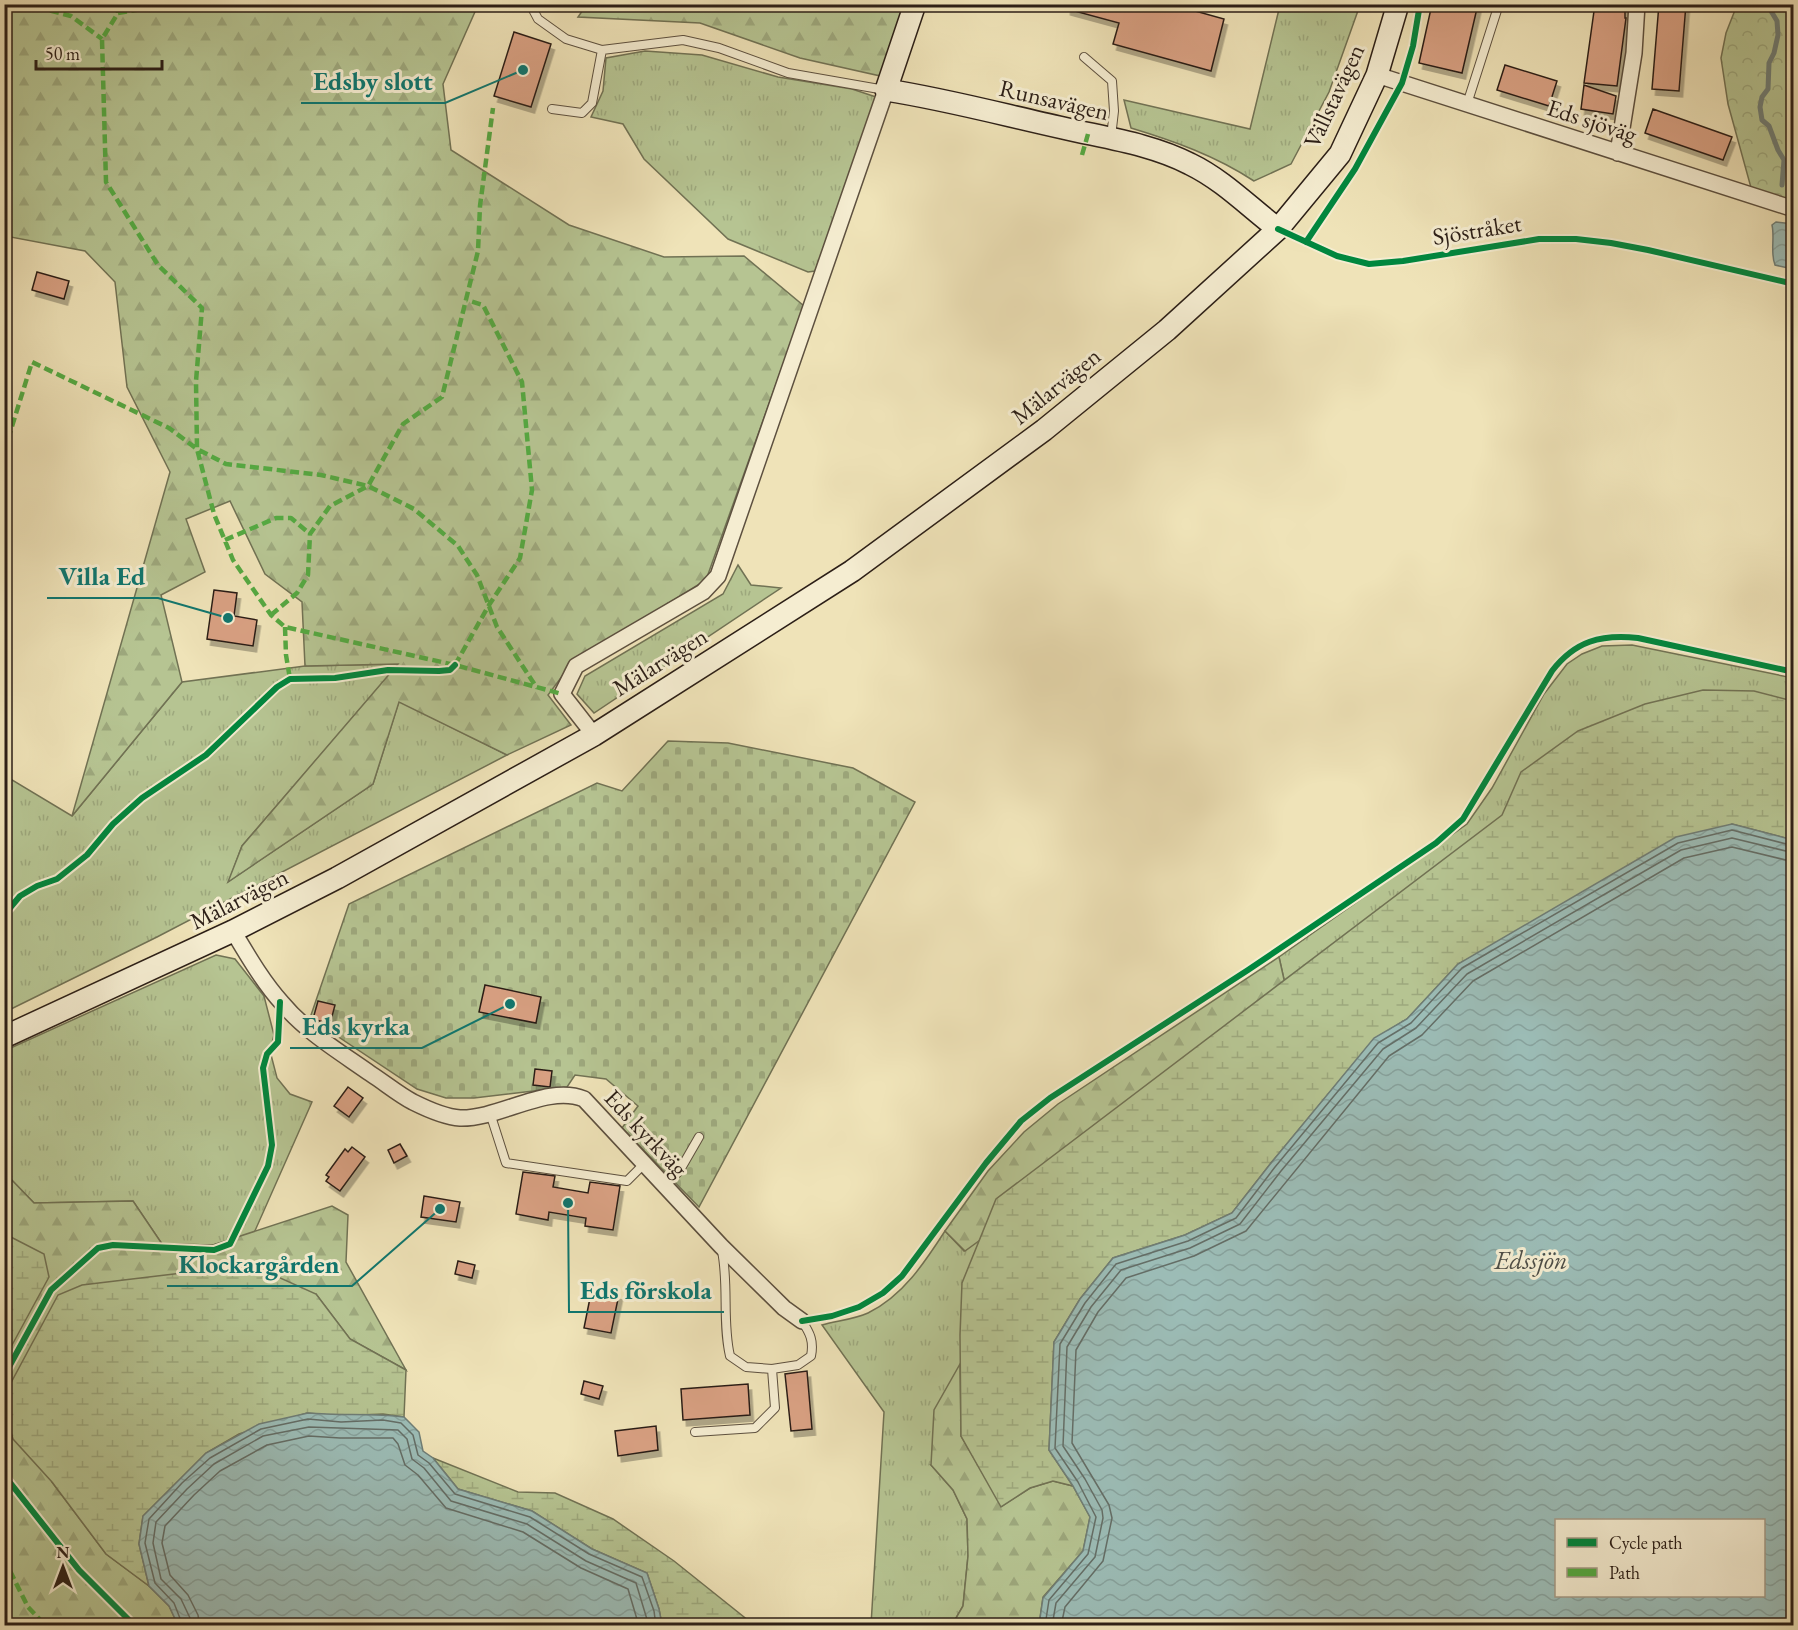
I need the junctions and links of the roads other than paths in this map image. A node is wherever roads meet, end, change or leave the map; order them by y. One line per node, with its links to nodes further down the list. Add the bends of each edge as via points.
1 (530, 4): 6 (lane, via 538,20 566,39)
2 (915, 4): 9 (main road)
3 (1398, 4): 8 (main road, Vällstavägen)
4 (1499, 4): 10 (lane)
5 (1637, 4): 13 (street, via 1634,53)
6 (602, 50): 9 (lane, via 683,40 788,72); 11 (lane, via 592,103 582,113)
7 (1084, 57): 12 (lane, via 1112,81)
8 (1377, 75): 10 (street, Eds sjöväg); 15 (main road, Vällstavägen, via 1340,154)
9 (886, 90): 12 (main road, Runsavägen); 16 (street, via 718,576 703,592 576,666 562,694)
10 (1467, 104): 13 (street, Eds sjöväg)
11 (552, 109)
12 (1111, 138): 15 (main road, Runsavägen, via 1188,163 1226,185)
13 (1618, 153): 14 (street, Eds sjöväg)
14 (1794, 209)
15 (1278, 229): 16 (main road, Mälarvägen, via 1167,330 1044,430 852,571)
16 (594, 735): 17 (main road, Mälarvägen, via 337,878)
17 (233, 931): 18 (main road, Mälarvägen); 19 (street, Eds kyrkväg, via 280,1002 300,1023 355,1062 412,1102 441,1114 460,1118)
18 (4, 1037)
19 (490, 1113): 21 (street, Eds kyrkväg, via 574,1095 584,1099); 21 (lane, via 506,1162 627,1181)
20 (699, 1137): 22 (lane, via 680,1170)
21 (643, 1165): 22 (street, Eds kyrkväg)
22 (665, 1186): 23 (street, Eds kyrkväg)
23 (721, 1246): 24 (street, Eds kyrkväg); 25 (lane, via 726,1270 730,1356 746,1367)
24 (802, 1321): 25 (lane, via 810,1333 811,1356 798,1365)
25 (772, 1369): 26 (lane, via 775,1408 755,1428)
26 (695, 1432)

